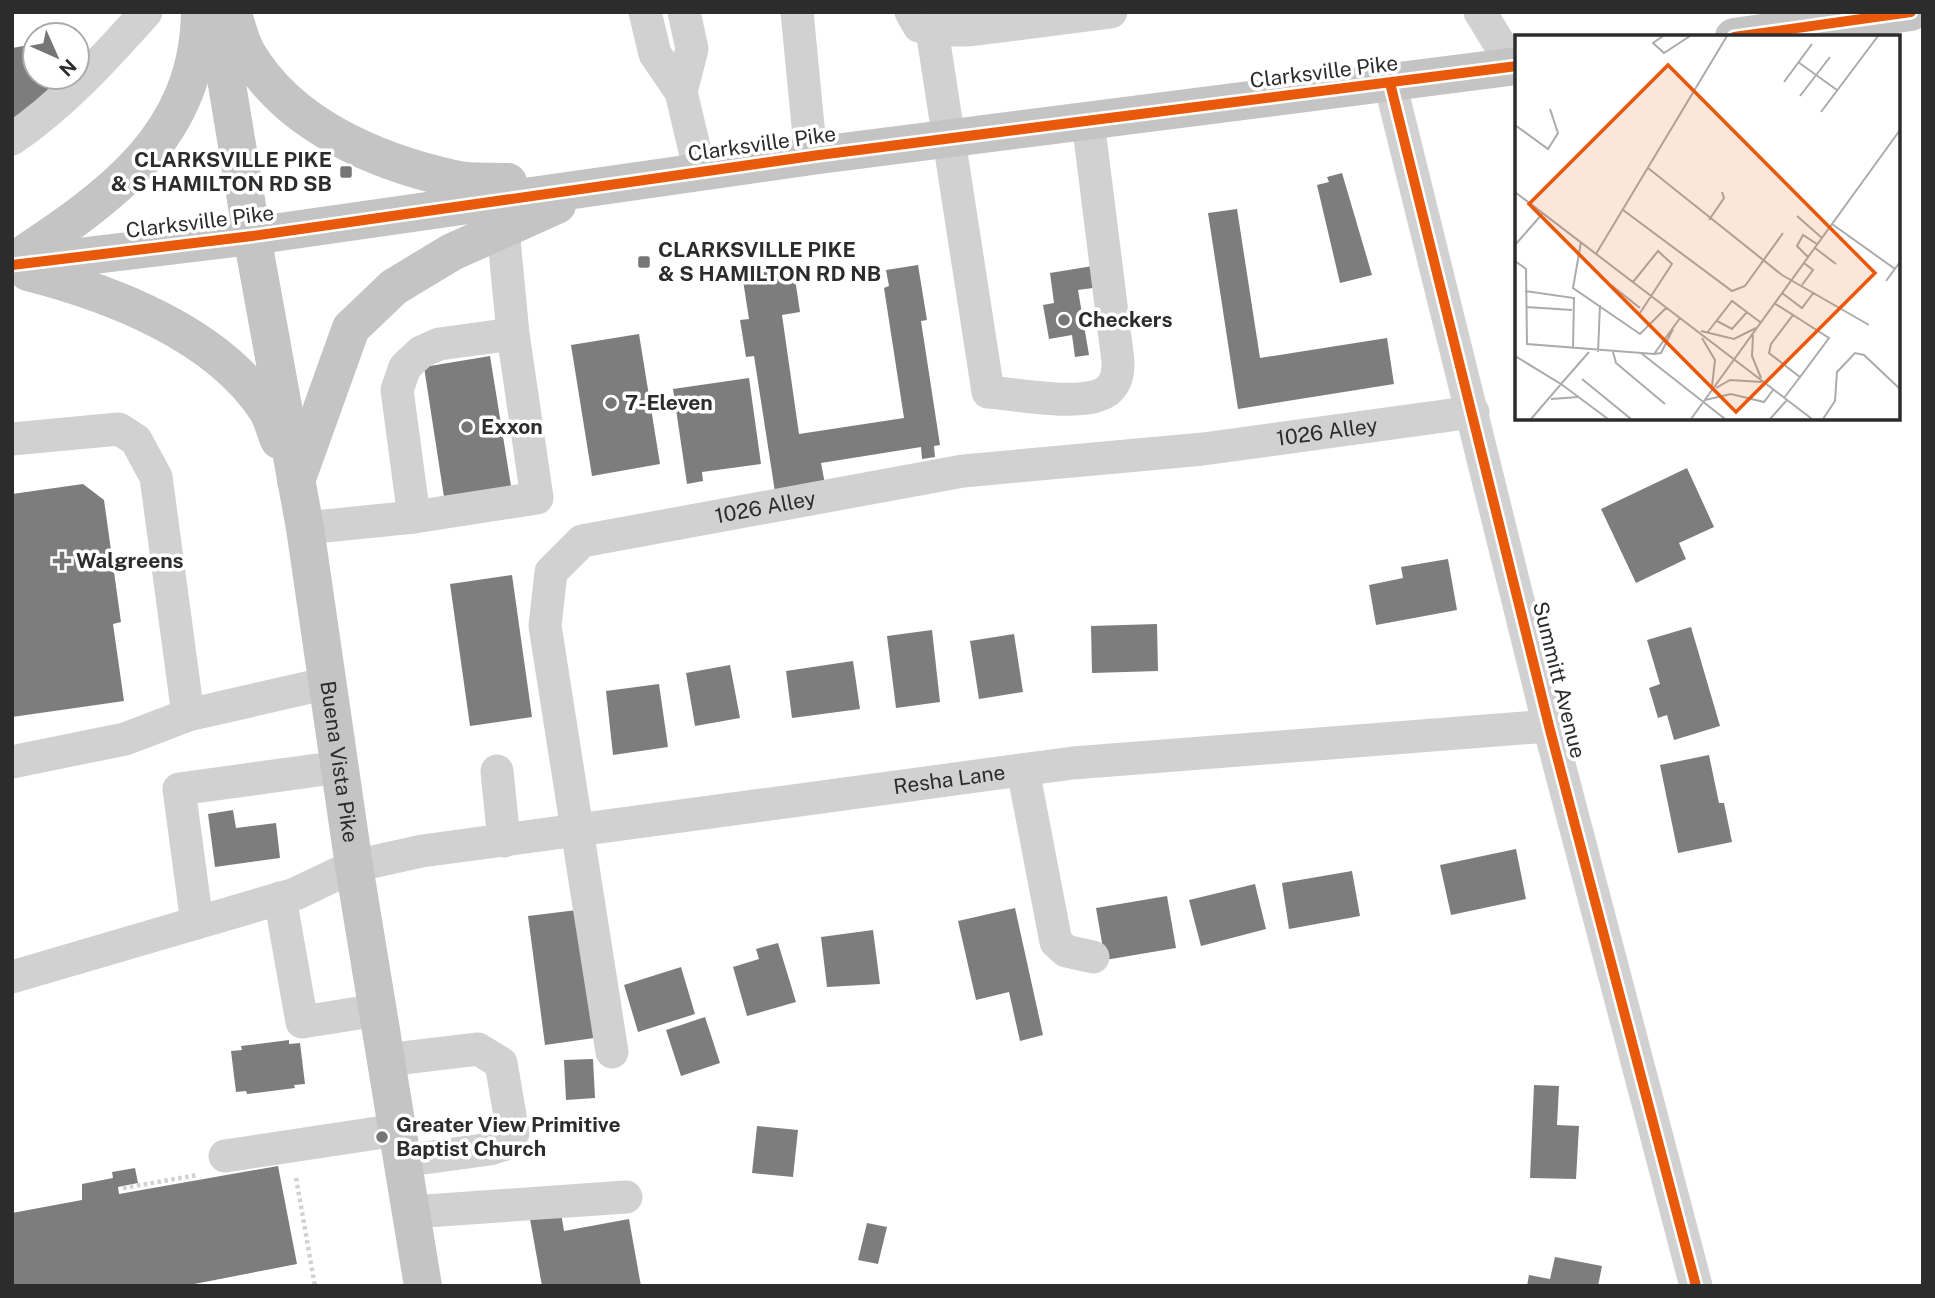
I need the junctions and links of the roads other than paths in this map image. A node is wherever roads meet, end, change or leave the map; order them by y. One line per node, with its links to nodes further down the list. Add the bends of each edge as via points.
1 (146, 12): 18 (street, via 104,59)
2 (200, 12): 25 (main road, via 200,47 176,117 94,207)
3 (215, 12): 24 (main road, Buena Vista Pike)
4 (232, 12): 22 (main road, via 247,53 288,103 339,138 456,180)
5 (645, 12): 16 (street, via 655,54)
6 (684, 12): 16 (street, via 692,48)
7 (797, 12): 20 (street)
8 (1111, 12): 12 (street, via 970,30)
9 (1480, 12): 14 (street)
10 (1912, 12): 11 (main road)
11 (1828, 18): 13 (main road)
12 (922, 21): 19 (street)
13 (1744, 35)
14 (1515, 66): 15 (main road, Clarksville Pike)
15 (1390, 83): 17 (main road, Clarksville Pike); 27 (street, Summitt Avenue)
16 (681, 92): 21 (street)
17 (1087, 121): 19 (main road, Clarksville Pike); 19 (street, via 1118,361 1114,384 1107,391 1080,399 988,392)
18 (12, 139)
19 (949, 139): 20 (main road, Clarksville Pike)
20 (811, 157): 21 (main road, Clarksville Pike)
21 (700, 172): 22 (main road, Clarksville Pike)
22 (598, 187): 23 (main road); 24 (main road, Clarksville Pike)
23 (503, 229): 26 (street); 29 (main road, via 452,252 394,287 351,328)
24 (252, 236): 25 (main road, Clarksville Pike); 29 (main road, Buena Vista Pike)
25 (12, 265): 29 (main road, via 136,306 222,362 267,410)
26 (513, 334): 30 (street, via 439,344 405,367 397,390); 30 (street, via 537,498)
27 (1473, 412): 34 (street, Summitt Avenue); 39 (street, 1026 Alley, via 1203,449 963,471 582,541 551,572 545,626)
28 (12, 439): 33 (street, via 119,429 136,440 156,477)
29 (296, 482): 31 (main road, Buena Vista Pike)
30 (414, 517): 31 (street)
31 (305, 528): 32 (main road, Buena Vista Pike)
32 (328, 683): 33 (street); 36 (main road, Buena Vista Pike)
33 (188, 715): 35 (street, via 125,739)
34 (1549, 726): 37 (street, Resha Lane); 54 (street, Summitt Avenue)
35 (12, 762)
36 (340, 767): 41 (main road, Buena Vista Pike); 43 (street, via 179,789)
37 (1023, 770): 39 (street, Resha Lane); 44 (street, via 1056,942 1066,951)
38 (497, 771): 40 (street)
39 (576, 832): 40 (street, Resha Lane); 47 (street, 1026 Alley)
40 (504, 841): 41 (street, Resha Lane, via 422,851)
41 (354, 866): 42 (street, Resha Lane); 46 (main road, Buena Vista Pike)
42 (280, 898): 43 (street, Resha Lane); 46 (street, via 302,1022)
43 (197, 923): 45 (street, Resha Lane)
44 (1093, 957)
45 (12, 977)
46 (378, 1010): 48 (main road, Buena Vista Pike)
47 (612, 1052)
48 (386, 1060): 49 (main road, Buena Vista Pike); 49 (street, via 478,1049 488,1053 501,1063 513,1133 506,1144)
49 (400, 1145): 50 (street); 52 (main road, Buena Vista Pike)
50 (214, 1165)
51 (626, 1197): 52 (street)
52 (412, 1212): 53 (main road, Buena Vista Pike)
53 (423, 1286)
54 (1696, 1286)

